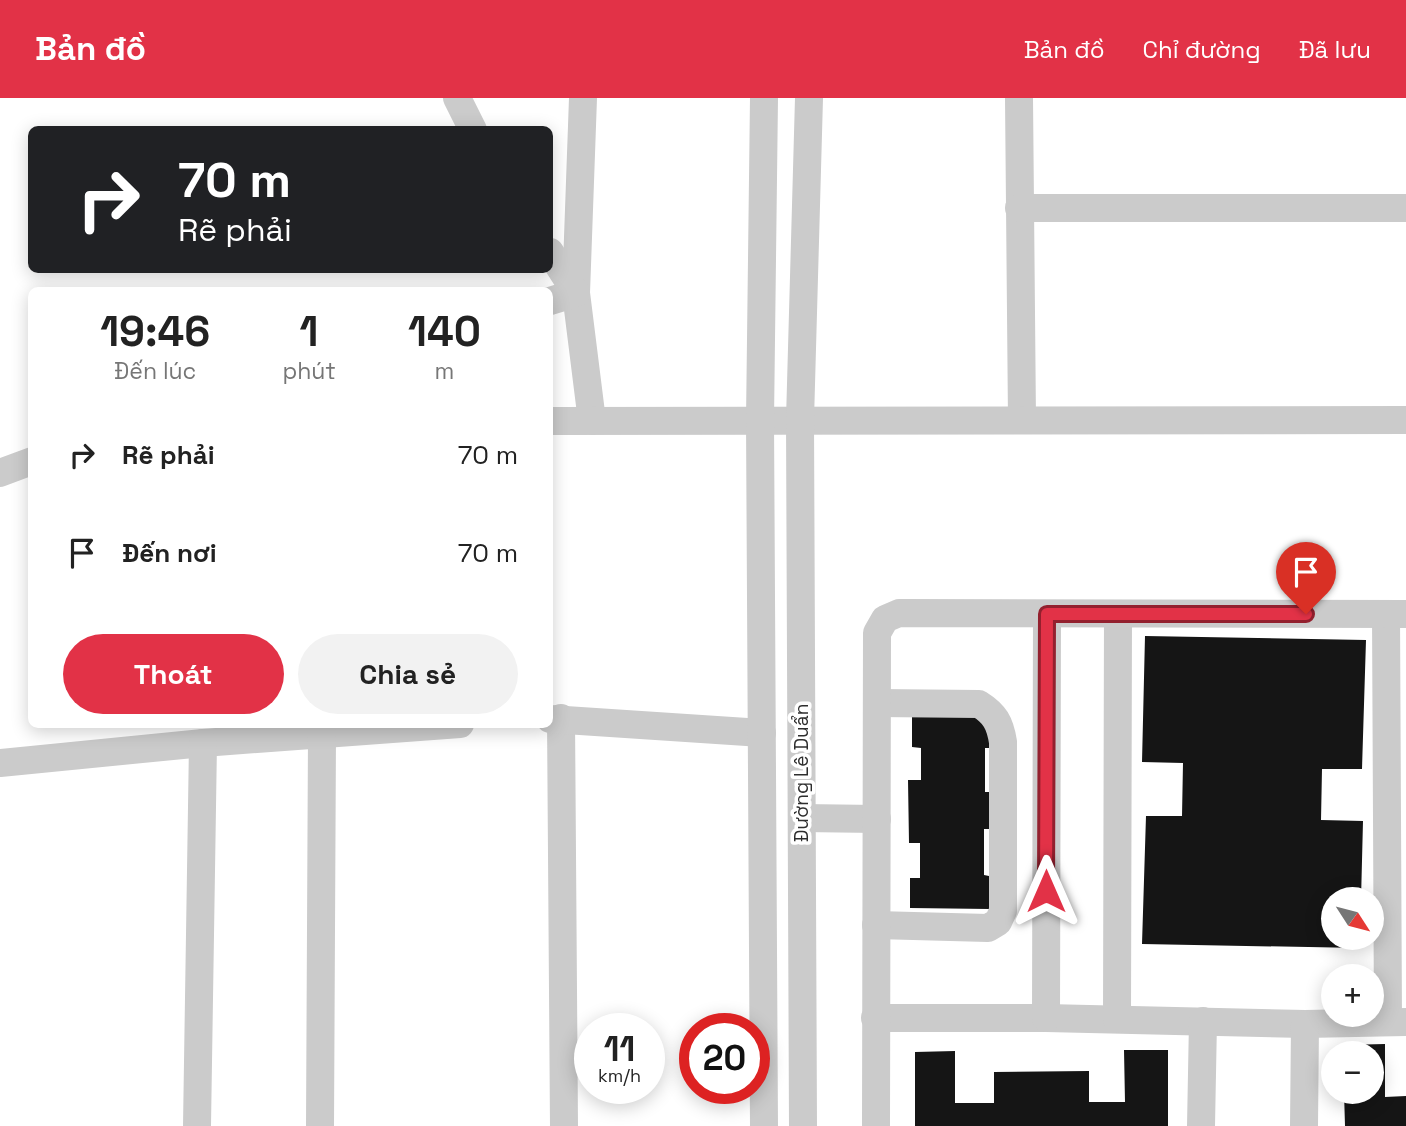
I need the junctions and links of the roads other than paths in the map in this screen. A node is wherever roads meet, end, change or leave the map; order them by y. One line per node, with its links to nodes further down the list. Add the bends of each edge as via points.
1 (457, 98): 6 (street)
2 (583, 98): 10 (street)
3 (764, 98): 12 (street, Đường Lê Duẩn)
4 (809, 98): 13 (street, Đường Lê Duẩn)
5 (1019, 98): 7 (street)
6 (471, 126)
7 (1019, 208): 8 (street); 14 (street)
8 (1406, 208)
9 (553, 256): 10 (street)
10 (576, 293): 11 (street); 17 (street)
11 (553, 300)
12 (760, 420): 13 (street); 17 (street); 26 (street, Đường Lê Duẩn)
13 (800, 420): 14 (street); 32 (street, Đường Lê Duẩn)
14 (1022, 420): 15 (street)
15 (1406, 420)
16 (553, 421): 17 (street)
17 (592, 421)
18 (28, 462): 19 (street)
19 (0, 473)
20 (1047, 614): 21 (street); 23 (street, via 899,613 885,619 877,633); 31 (street)
21 (1118, 614): 22 (street); 37 (street)
22 (1396, 614): 39 (street)
23 (878, 703): 30 (street, via 979,704 993,712 1003,742); 33 (street)
24 (555, 718): 26 (street); 43 (street)
25 (405, 728): 27 (street)
26 (762, 733): 44 (street, Đường Lê Duẩn)
27 (322, 734): 28 (street); 42 (street)
28 (203, 743): 29 (street); 41 (street)
29 (0, 763)
30 (1003, 814): 31 (street); 34 (street, via 1003,911 998,922 988,928)
31 (1047, 814): 36 (street)
32 (802, 818): 33 (street); 45 (street, Đường Lê Duẩn)
33 (877, 819): 34 (street)
34 (876, 925): 35 (street)
35 (875, 1018): 36 (street); 46 (street)
36 (1046, 1018): 37 (street)
37 (1117, 1019): 38 (street)
38 (1203, 1021): 40 (street); 47 (street)
39 (1397, 1022): 40 (street)
40 (1305, 1024): 48 (street)
41 (197, 1126)
42 (320, 1126)
43 (564, 1126)
44 (764, 1126)
45 (803, 1126)
46 (876, 1126)
47 (1201, 1126)
48 (1304, 1126)

